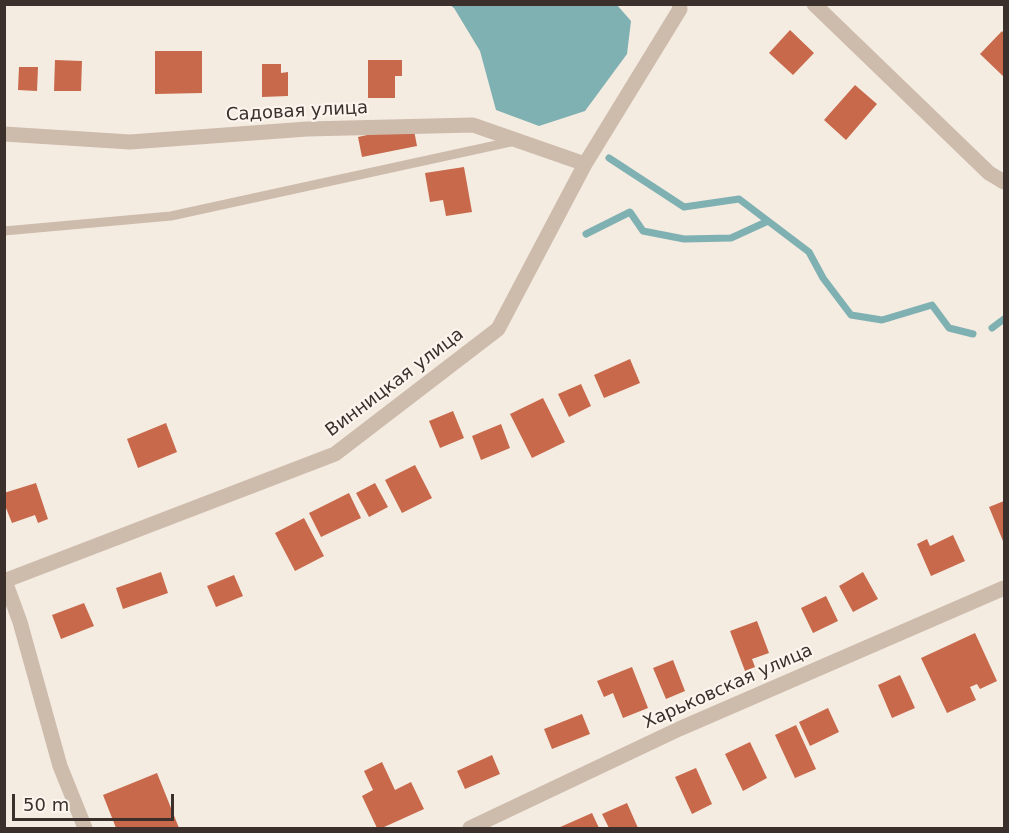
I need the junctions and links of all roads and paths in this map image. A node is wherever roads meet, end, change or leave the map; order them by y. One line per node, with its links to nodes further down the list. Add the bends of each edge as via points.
1 (679, 4): 5 (street, Винницкая улица, via 680,9)
2 (814, 4): 6 (street, via 989,173)
3 (4, 134): 4 (street, Садовая улица, via 130,142 307,129 473,125)
4 (518, 140): 5 (street, Садовая улица); 7 (lane, via 171,216)
5 (585, 164): 8 (street, Винницкая улица, via 498,328 334,454)
6 (1005, 182)
7 (4, 231)
8 (5, 581): 10 (street, via 60,766)
9 (1005, 588): 11 (street, Харьковская улица, via 679,729)
10 (85, 828)
11 (470, 828)

